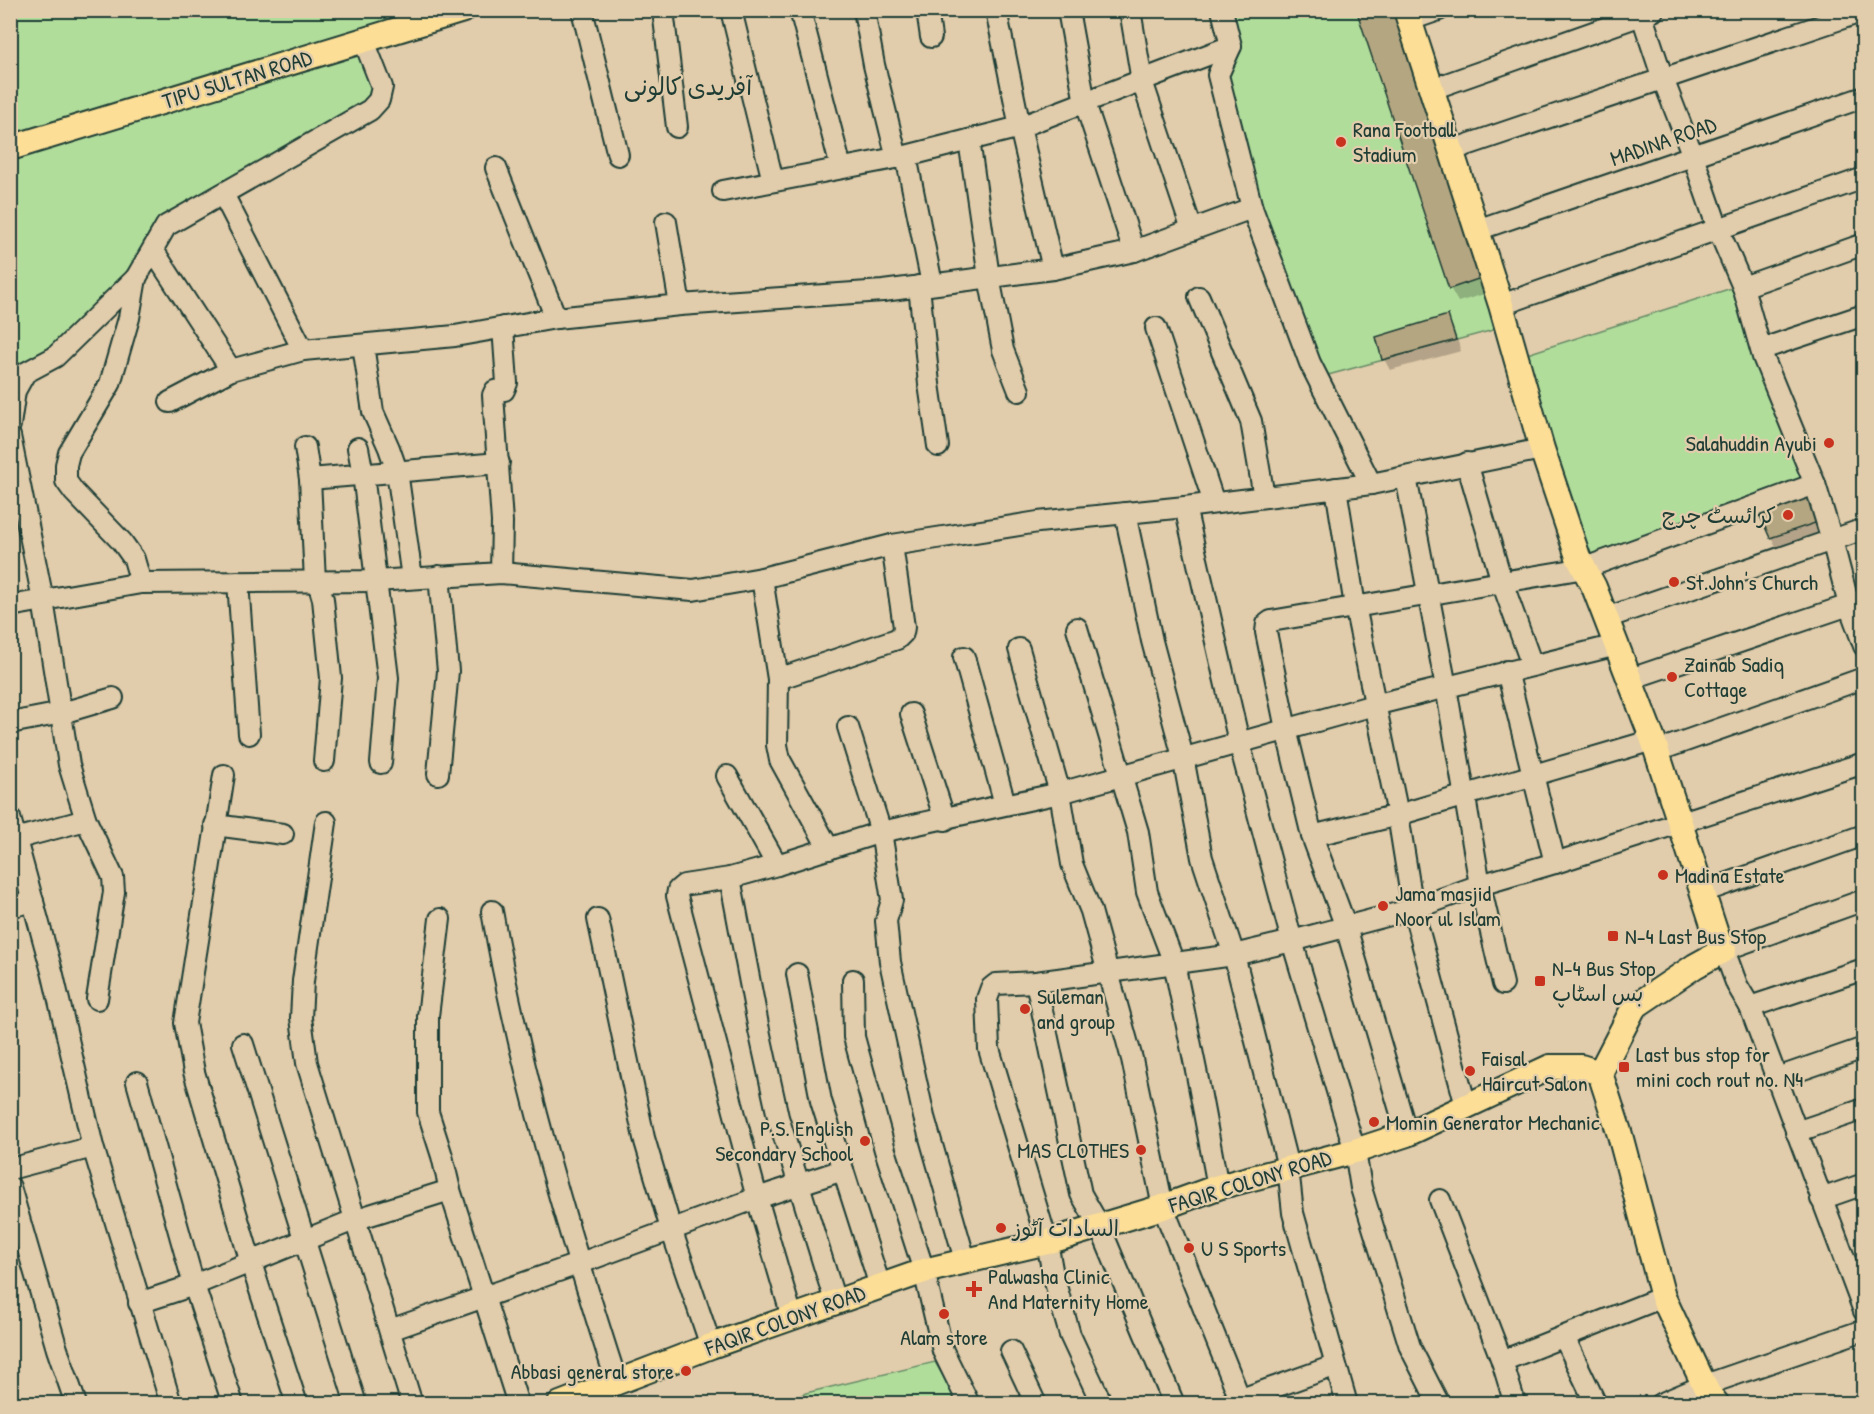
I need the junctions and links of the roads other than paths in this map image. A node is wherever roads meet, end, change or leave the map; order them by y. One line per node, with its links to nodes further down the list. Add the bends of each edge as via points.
1 (463, 10): 17 (main road, TIPU SULTAN ROAD)
2 (582, 10): 29 (street)
3 (663, 10): 24 (street)
4 (731, 10): 35 (street)
5 (800, 10): 33 (street)
6 (864, 10): 31 (street, via 874,64)
7 (927, 10): 16 (street)
8 (996, 10): 25 (street)
9 (1068, 10): 23 (street)
10 (1130, 10): 20 (street)
11 (1222, 10): 18 (street)
12 (1439, 10): 15 (street)
13 (1863, 11): 19 (street)
14 (1645, 12): 19 (street); 21 (street)
15 (1408, 15): 21 (main road)
16 (931, 38)
17 (364, 41): 27 (main road, TIPU SULTAN ROAD); 37 (street, via 382,87 379,100 370,110)
18 (1231, 46): 20 (street); 38 (street, via 1218,75)
19 (1663, 79): 28 (street); 30 (street)
20 (1142, 81): 23 (street); 41 (street)
21 (1432, 89): 28 (main road)
22 (1863, 98): 30 (street, MADINA ROAD)
23 (1085, 102): 25 (street); 45 (street)
24 (677, 127)
25 (1020, 127): 26 (street); 46 (street)
26 (969, 140): 31 (street); 47 (street)
27 (10, 148)
28 (1452, 150): 42 (main road)
29 (618, 155)
30 (1693, 156): 40 (street); 42 (street, MADINA ROAD)
31 (902, 157): 33 (street); 49 (street)
32 (496, 168): 55 (street)
33 (841, 168): 35 (street)
34 (1863, 178): 40 (street)
35 (773, 181): 36 (street)
36 (723, 191)
37 (223, 194): 44 (street, via 166,226); 60 (street)
38 (1252, 208): 41 (street); 76 (street, via 1310,363)
39 (666, 222): 52 (street)
40 (1718, 229): 50 (street); 53 (street)
41 (1192, 230): 45 (street)
42 (1477, 230): 53 (main road)
43 (1863, 244): 50 (street)
44 (153, 250): 48 (street); 61 (street)
45 (1134, 251): 46 (street)
46 (1053, 269): 47 (street)
47 (989, 277): 49 (street); 62 (street, via 1003,351)
48 (136, 278): 64 (street, via 55,357 25,373 15,391); 95 (street, via 110,384 69,453 66,481 122,542 134,559)
49 (926, 285): 52 (street); 66 (street, via 929,384)
50 (1743, 287): 59 (street)
51 (1199, 297): 79 (street, via 1251,421)
52 (680, 305): 55 (street)
53 (1501, 305): 69 (main road)
54 (1863, 315): 59 (street)
55 (556, 318): 56 (street)
56 (503, 327): 58 (street); 70 (street, via 507,383 504,390 493,395)
57 (1156, 328): 80 (street)
58 (363, 345): 60 (street); 72 (street, via 373,412)
59 (1762, 349): 77 (street)
60 (303, 350): 61 (street)
61 (231, 370): 63 (street)
62 (1019, 391)
63 (170, 402)
64 (10, 426)
65 (10, 436): 97 (street)
66 (938, 446)
67 (304, 447): 75 (street)
68 (358, 448): 73 (street)
69 (1542, 449): 71 (street); 86 (main road)
70 (499, 463): 72 (street); 87 (street)
71 (1467, 464): 74 (street); 94 (street)
72 (397, 471): 73 (street); 89 (street)
73 (363, 474): 75 (street); 92 (street)
74 (1406, 477): 76 (street); 96 (street)
75 (310, 479): 91 (street)
76 (1371, 484): 78 (street)
77 (1815, 484): 84 (street); 86 (street)
78 (1336, 488): 79 (street); 100 (street)
79 (1264, 497): 80 (street)
80 (1214, 503): 81 (street)
81 (1185, 507): 82 (street); 121 (street)
82 (1125, 513): 85 (street); 123 (street, via 1152,641)
83 (1863, 529): 84 (street)
84 (1832, 540): 98 (street); 101 (street)
85 (892, 545): 90 (street); 110 (street, via 903,633 897,639)
86 (1585, 568): 94 (street); 101 (main road)
87 (501, 573): 88 (street); 90 (street, via 693,590)
88 (439, 576): 89 (street); 127 (street, via 448,671)
89 (412, 578): 92 (street)
90 (762, 578): 110 (street)
91 (315, 581): 92 (street); 93 (street); 124 (street, via 323,599 331,678)
92 (375, 581): 125 (street, via 388,678)
93 (238, 582): 95 (street); 120 (street)
94 (1502, 582): 96 (street); 107 (street)
95 (141, 583): 97 (street)
96 (1428, 594): 100 (street); 112 (street)
97 (43, 600): 99 (street); 115 (street)
98 (1856, 603): 104 (street); 111 (street)
99 (10, 606)
100 (1355, 606): 114 (street); 119 (street, via 1267,624)
101 (1606, 618): 103 (main road)
102 (1077, 628): 131 (street)
103 (1617, 645): 107 (street); 111 (main road)
104 (1863, 646)
105 (1019, 649): 132 (street)
106 (964, 657): 134 (street)
107 (1532, 665): 108 (street)
108 (1507, 671): 112 (street); 129 (street)
109 (1863, 678): 122 (street)
110 (778, 679): 147 (street, via 780,760)
111 (1630, 679): 122 (main road)
112 (1446, 687): 114 (street); 133 (street)
113 (112, 698): 115 (street)
114 (1374, 705): 119 (street); 135 (street)
115 (62, 713): 117 (street); 137 (street, via 69,765)
116 (911, 714): 138 (street)
117 (10, 723)
118 (848, 727): 142 (street)
119 (1286, 729): 121 (street); 145 (street)
120 (249, 734)
121 (1239, 742): 123 (street); 161 (street)
122 (1655, 746): 129 (street); 140 (main road)
123 (1183, 757): 131 (street); 163 (street, via 1202,858)
124 (324, 761)
125 (381, 763)
126 (1863, 763): 140 (street)
127 (438, 774)
128 (224, 775): 141 (street)
129 (1534, 775): 133 (street); 148 (street)
130 (727, 776): 149 (street)
131 (1121, 776): 132 (street); 164 (street, via 1148,892)
132 (1060, 794): 134 (street); 166 (street, via 1072,864 1091,911)
133 (1465, 795): 135 (street); 151 (street)
134 (1005, 804): 138 (street)
135 (1398, 815): 145 (street); 156 (street)
136 (10, 818): 146 (street)
137 (86, 820): 146 (street); 171 (street, via 113,877 114,892)
138 (945, 820): 142 (street)
139 (326, 822): 196 (street, via 301,1018 307,1063)
140 (1680, 822): 148 (street); 152 (main road)
141 (216, 825): 143 (street); 203 (street, via 186,1023 194,1072)
142 (881, 832): 147 (street); 201 (street, via 892,900 886,921 890,962 924,1117)
143 (283, 834)
144 (1863, 835): 152 (street)
145 (1312, 836): 160 (street)
146 (15, 839): 154 (street)
147 (829, 849): 149 (street)
148 (1555, 863): 151 (street)
149 (777, 865): 150 (street)
150 (730, 878): 187 (street, via 778,1117); 192 (street, via 684,885 677,896)
151 (1480, 885): 156 (street); 170 (street)
152 (1703, 892): 162 (main road)
153 (1863, 900): 162 (street)
154 (33, 901): 155 (street); 182 (street)
155 (10, 907)
156 (1413, 909): 160 (street); 178 (street)
157 (492, 910): 204 (street, via 532,1100)
158 (440, 919): 191 (street, via 428,1016 428,1112)
159 (598, 919): 198 (street, via 644,1138)
160 (1346, 927): 161 (street); 181 (street)
161 (1292, 941): 163 (street); 183 (street)
162 (1724, 950): 172 (street); 175 (main road, via 1634,1006)
163 (1234, 955): 164 (street); 184 (street)
164 (1174, 963): 166 (street); 190 (street)
165 (1863, 969): 172 (street)
166 (1107, 972): 169 (street); 195 (street, via 1132,1059)
167 (797, 974): 186 (street, via 822,1101)
168 (853, 980): 205 (street, via 854,1037)
169 (1036, 982): 197 (street, via 1081,1194); 200 (street, via 996,984 991,988 987,999 989,1049)
170 (1503, 984)
171 (97, 999)
172 (1750, 1007): 176 (street)
173 (243, 1044): 199 (street)
174 (1863, 1048): 176 (street)
175 (1600, 1073): 178 (main road, FAQIR COLONY ROAD, via 1581,1067 1550,1067); 209 (main road)
176 (1777, 1078): 180 (street)
177 (137, 1082): 206 (street)
178 (1466, 1106): 181 (main road, FAQIR COLONY ROAD)
179 (1863, 1109): 180 (street)
180 (1797, 1132): 193 (street)
181 (1407, 1134): 183 (main road, FAQIR COLONY ROAD)
182 (93, 1147): 185 (street); 211 (street)
183 (1356, 1151): 184 (main road, FAQIR COLONY ROAD); 237 (street, via 1361,1188 1410,1347)
184 (1288, 1167): 190 (main road, FAQIR COLONY ROAD); 220 (street, via 1293,1213)
185 (10, 1169)
186 (843, 1170): 187 (street); 207 (street)
187 (800, 1183): 192 (street); 210 (street)
188 (1863, 1184): 193 (street)
189 (10, 1187): 224 (street)
190 (1218, 1187): 195 (main road, FAQIR COLONY ROAD)
191 (450, 1190): 196 (street); 208 (street)
192 (757, 1198): 198 (street); 213 (street)
193 (1821, 1199): 202 (street)
194 (1440, 1200): 219 (street)
195 (1163, 1207): 197 (main road, FAQIR COLONY ROAD); 223 (street)
196 (354, 1220): 199 (street); 214 (street)
197 (1100, 1227): 200 (main road, FAQIR COLONY ROAD); 235 (street)
198 (670, 1229): 204 (street); 217 (street)
199 (303, 1241): 203 (street); 228 (street)
200 (1047, 1242): 201 (main road, FAQIR COLONY ROAD); 234 (street, via 1070,1335)
201 (965, 1260): 205 (main road, FAQIR COLONY ROAD)
202 (1855, 1261): 212 (street)
203 (250, 1263): 206 (street); 227 (street)
204 (578, 1264): 208 (street); 221 (street)
205 (924, 1270): 207 (main road, FAQIR COLONY ROAD); 232 (street, via 943,1351)
206 (194, 1284): 211 (street); 226 (street)
207 (880, 1286): 210 (main road, FAQIR COLONY ROAD)
208 (484, 1297): 214 (street); 230 (street)
209 (1663, 1297): 216 (street); 222 (main road)
210 (835, 1301): 213 (main road, FAQIR COLONY ROAD)
211 (139, 1303): 225 (street)
212 (1863, 1311)
213 (792, 1317): 217 (main road, FAQIR COLONY ROAD)
214 (390, 1330): 229 (street)
215 (1863, 1330): 222 (street)
216 (1564, 1337): 219 (street); 239 (street)
217 (711, 1346): 221 (main road, FAQIR COLONY ROAD)
218 (1011, 1351): 233 (street)
219 (1502, 1361): 238 (street)
220 (1334, 1366): 223 (street); 236 (street)
221 (617, 1383): 231 (main road, FAQIR COLONY ROAD)
222 (1711, 1394): 240 (street)
223 (1237, 1402)
224 (76, 1404)
225 (171, 1404)
226 (233, 1404)
227 (297, 1404)
228 (356, 1404)
229 (412, 1404)
230 (518, 1404)
231 (560, 1404)
232 (969, 1404)
233 (1036, 1404)
234 (1101, 1404)
235 (1174, 1404)
236 (1347, 1404)
237 (1439, 1404)
238 (1515, 1404)
239 (1596, 1404)
240 (1660, 1404)

